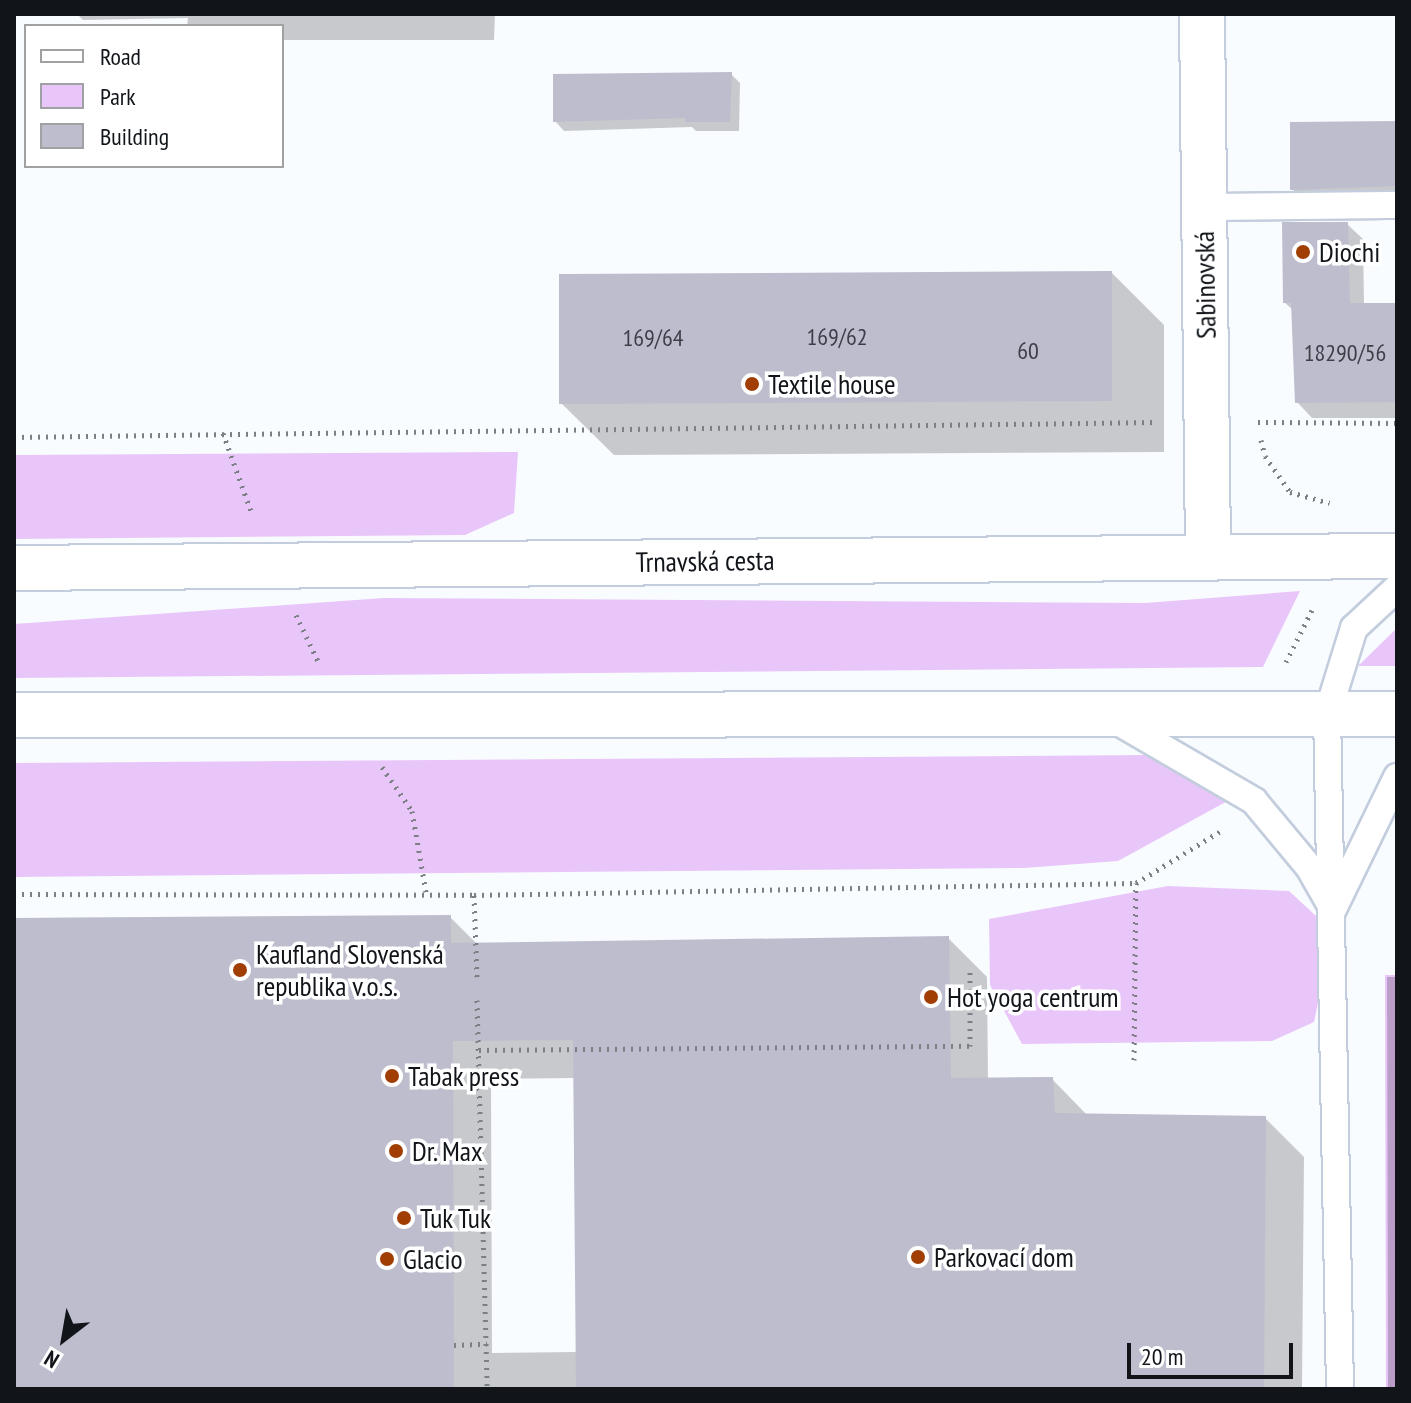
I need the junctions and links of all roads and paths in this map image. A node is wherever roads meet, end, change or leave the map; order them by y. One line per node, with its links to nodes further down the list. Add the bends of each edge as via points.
1 (1202, 14): 3 (main road, Sabinovská)
2 (1397, 205): 3 (lane)
3 (1204, 207): 5 (main road, Sabinovská)
4 (1126, 421): 8 (path)
5 (1207, 422): 6 (path); 10 (main road, Sabinovská)
6 (1256, 422): 7 (path); 9 (path, via 1265,456 1290,492)
7 (1397, 423)
8 (14, 437)
9 (1339, 506)
10 (1208, 555): 11 (main road, Trnavská cesta); 12 (main road, Trnavská cesta)
11 (1397, 556)
12 (14, 568)
13 (1397, 588): 19 (lane, via 1354,628)
14 (1315, 604): 15 (path)
15 (1283, 669)
16 (1105, 714): 18 (main road); 19 (main road); 25 (lane, via 1254,801 1309,867)
17 (1397, 714): 19 (main road)
18 (14, 715)
19 (1327, 715): 25 (lane)
20 (1397, 777): 25 (lane)
21 (1236, 821): 22 (path)
22 (1136, 883): 24 (path); 30 (path)
23 (14, 894): 24 (path)
24 (474, 895): 27 (path)
25 (1333, 909): 34 (lane)
26 (970, 972): 29 (path, via 970,1046)
27 (477, 977)
28 (477, 1000): 29 (path)
29 (479, 1050): 31 (path)
30 (1134, 1060)
31 (487, 1344): 32 (path); 33 (path)
32 (454, 1345)
33 (487, 1389)
34 (1340, 1389)

